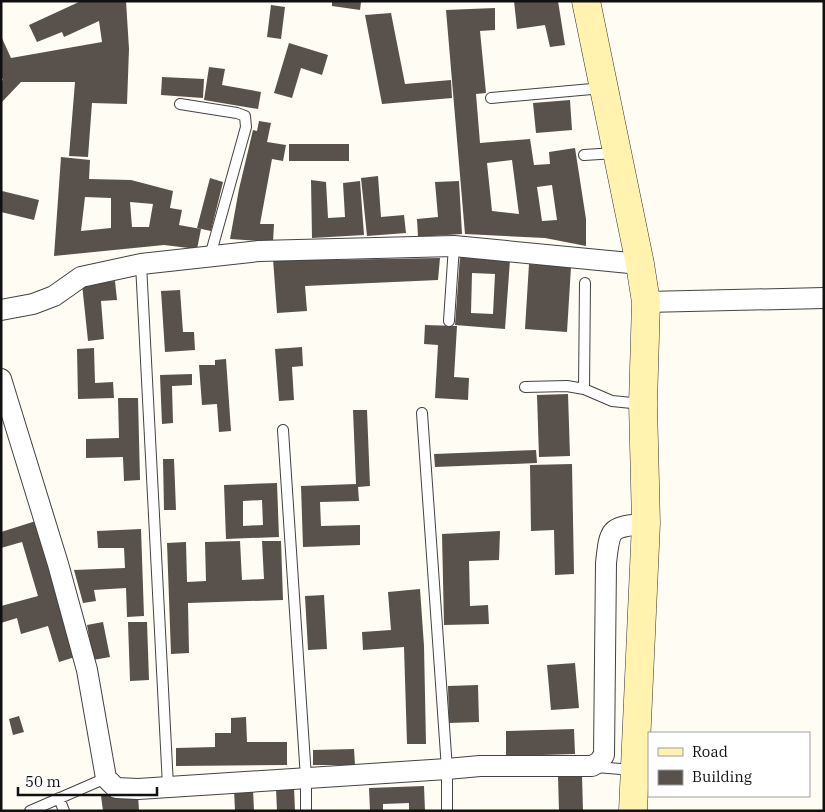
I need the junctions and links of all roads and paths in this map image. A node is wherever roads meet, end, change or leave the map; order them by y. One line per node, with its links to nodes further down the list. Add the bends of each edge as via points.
1 (586, 1): 2 (main road)
2 (604, 88): 3 (lane); 5 (main road)
3 (491, 98)
4 (180, 104): 8 (lane, via 245,116 246,127)
5 (618, 152): 6 (lane); 10 (main road)
6 (584, 155)
7 (454, 246): 8 (street, via 260,251); 10 (street); 15 (lane)
8 (210, 256): 9 (street)
9 (140, 264): 14 (street, via 81,276 54,296); 28 (lane)
10 (640, 264): 13 (main road)
11 (585, 283): 18 (lane)
12 (824, 298): 13 (street)
13 (646, 302): 19 (main road)
14 (1, 310)
15 (449, 321)
16 (1, 379): 26 (street, via 87,670)
17 (525, 387): 18 (lane)
18 (584, 389): 19 (lane, via 612,401)
19 (643, 404): 22 (main road)
20 (422, 413): 24 (lane)
21 (283, 430): 27 (lane)
22 (646, 523): 23 (street, via 619,527 609,537 604,755); 25 (main road)
23 (592, 766): 24 (street); 25 (lane)
24 (447, 769): 27 (street); 33 (lane)
25 (634, 770): 34 (main road)
26 (106, 778): 28 (street, via 116,788); 29 (lane)
27 (306, 778): 28 (street); 32 (lane)
28 (168, 786)
29 (59, 798): 30 (lane); 31 (lane)
30 (30, 811)
31 (64, 811)
32 (306, 811)
33 (447, 811)
34 (633, 811)

